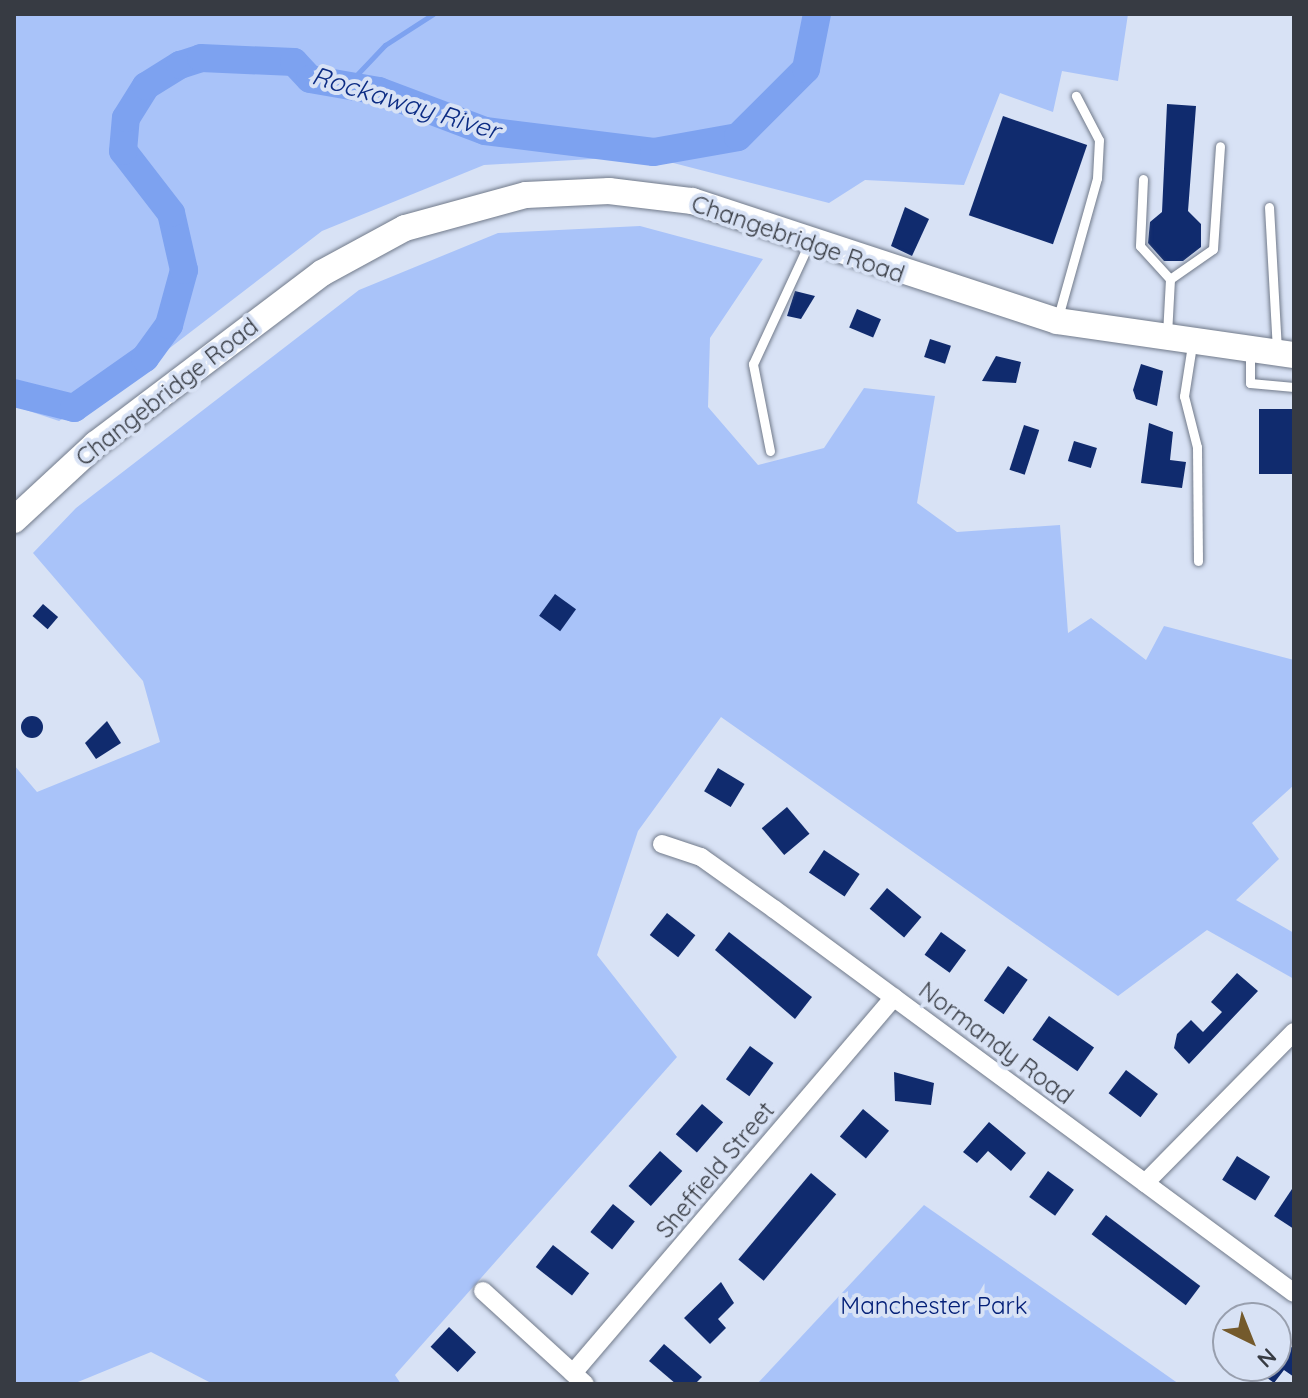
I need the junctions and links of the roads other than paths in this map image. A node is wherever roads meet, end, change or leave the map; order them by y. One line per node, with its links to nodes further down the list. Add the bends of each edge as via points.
1 (1076, 96): 7 (lane, via 1099,140 1097,178)
2 (1220, 146): 6 (lane, via 1213,249)
3 (1143, 179): 6 (lane, via 1140,246)
4 (1269, 207): 10 (lane)
5 (810, 240): 7 (main road, Changebridge Road); 12 (lane, via 753,364); 13 (main road, Changebridge Road, via 733,211 623,192 526,195 448,212 367,247 288,297 96,444)
6 (1170, 279): 8 (lane)
7 (1057, 321): 8 (main road, Changebridge Road)
8 (1179, 343): 9 (main road, Changebridge Road); 14 (lane, via 1184,396 1197,447)
9 (1250, 352): 10 (main road, Changebridge Road); 11 (lane, via 1250,383)
10 (1286, 355)
11 (1294, 387)
12 (770, 451)
13 (14, 520)
14 (1198, 561)
15 (662, 844): 16 (street, Normandy Road, via 701,857)
16 (894, 997): 18 (street, Normandy Road); 21 (street, Sheffield Street)
17 (1294, 1032): 18 (street)
18 (1145, 1183): 20 (street, Normandy Road)
19 (483, 1291): 21 (street)
20 (1294, 1293)
21 (579, 1379)

